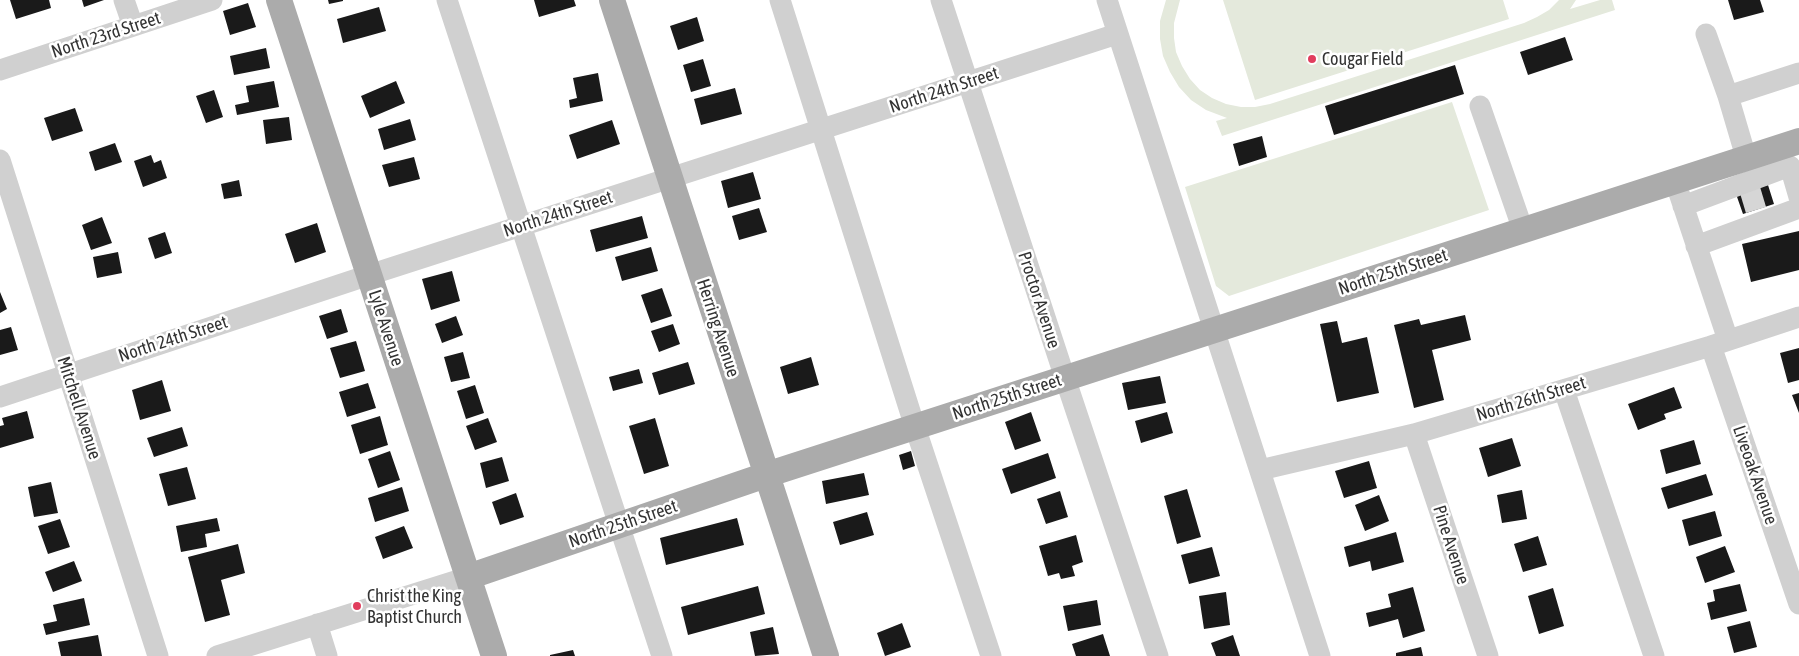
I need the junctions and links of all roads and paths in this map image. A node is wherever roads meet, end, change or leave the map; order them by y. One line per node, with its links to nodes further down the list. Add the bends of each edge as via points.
1 (124, 0): 9 (street)
2 (212, 0): 9 (street, North 23rd Street)
3 (279, 0): 31 (main road, Lyle Avenue)
4 (447, 0): 28 (street)
5 (612, 0): 21 (main road, Herring Avenue)
6 (780, 0): 17 (street)
7 (941, 0): 14 (street, Proctor Avenue)
8 (1107, 0): 10 (street)
9 (133, 26): 12 (street, North 23rd Street)
10 (1117, 34): 14 (street, North 24th Street); 33 (street)
11 (1706, 34): 15 (street)
12 (0, 70)
13 (1799, 73): 15 (street)
14 (968, 82): 17 (street, North 24th Street); 36 (street, Proctor Avenue)
15 (1728, 96): 23 (street)
16 (1480, 106): 29 (street)
17 (820, 130): 21 (street, North 24th Street); 39 (street)
18 (1799, 140): 23 (main road, North 25th Street)
19 (0, 160): 35 (street, Mitchell Avenue)
20 (1710, 169): 22 (main road, North 25th Street); 23 (main road, North 25th Street); 24 (street)
21 (669, 178): 28 (street, North 24th Street); 42 (main road, Herring Avenue)
22 (1675, 180): 26 (street, Liveoak Avenue); 29 (main road, North 25th Street)
23 (1758, 183): 24 (street); 25 (street, via 1790,166); 27 (street); 30 (street)
24 (1717, 194): 26 (street)
25 (1799, 197)
26 (1683, 206): 30 (street, Liveoak Avenue)
27 (1799, 208)
28 (522, 226): 31 (street, North 24th Street); 43 (street)
29 (1522, 230): 33 (main road, North 25th Street)
30 (1696, 246): 34 (street, Liveoak Avenue)
31 (368, 275): 35 (street, North 24th Street); 44 (main road, Lyle Avenue)
32 (1799, 317): 34 (street, North 26th Street)
33 (1213, 330): 36 (main road, North 25th Street); 41 (street)
34 (1720, 343): 37 (street, North 26th Street); 45 (street, Liveoak Avenue)
35 (68, 374): 38 (street, North 24th Street); 47 (street, Mitchell Avenue)
36 (1065, 378): 39 (main road, North 25th Street); 54 (street, Proctor Avenue)
37 (1564, 390): 40 (street, North 26th Street); 57 (street)
38 (0, 397)
39 (915, 427): 42 (main road, North 25th Street); 53 (street)
40 (1414, 434): 41 (street, North 26th Street); 56 (street, Pine Avenue)
41 (1260, 470): 55 (street)
42 (766, 475): 43 (main road, North 25th Street); 52 (main road, Herring Avenue)
43 (619, 525): 44 (main road, North 25th Street); 51 (street)
44 (468, 576): 46 (street, North 25th Street); 50 (main road, Lyle Avenue)
45 (1799, 604)
46 (317, 624): 48 (street, North 25th Street); 49 (street)
47 (158, 656)
48 (217, 656)
49 (327, 656)
50 (494, 656)
51 (662, 656)
52 (826, 656)
53 (991, 656)
54 (1158, 656)
55 (1320, 656)
56 (1488, 656)
57 (1654, 656)

